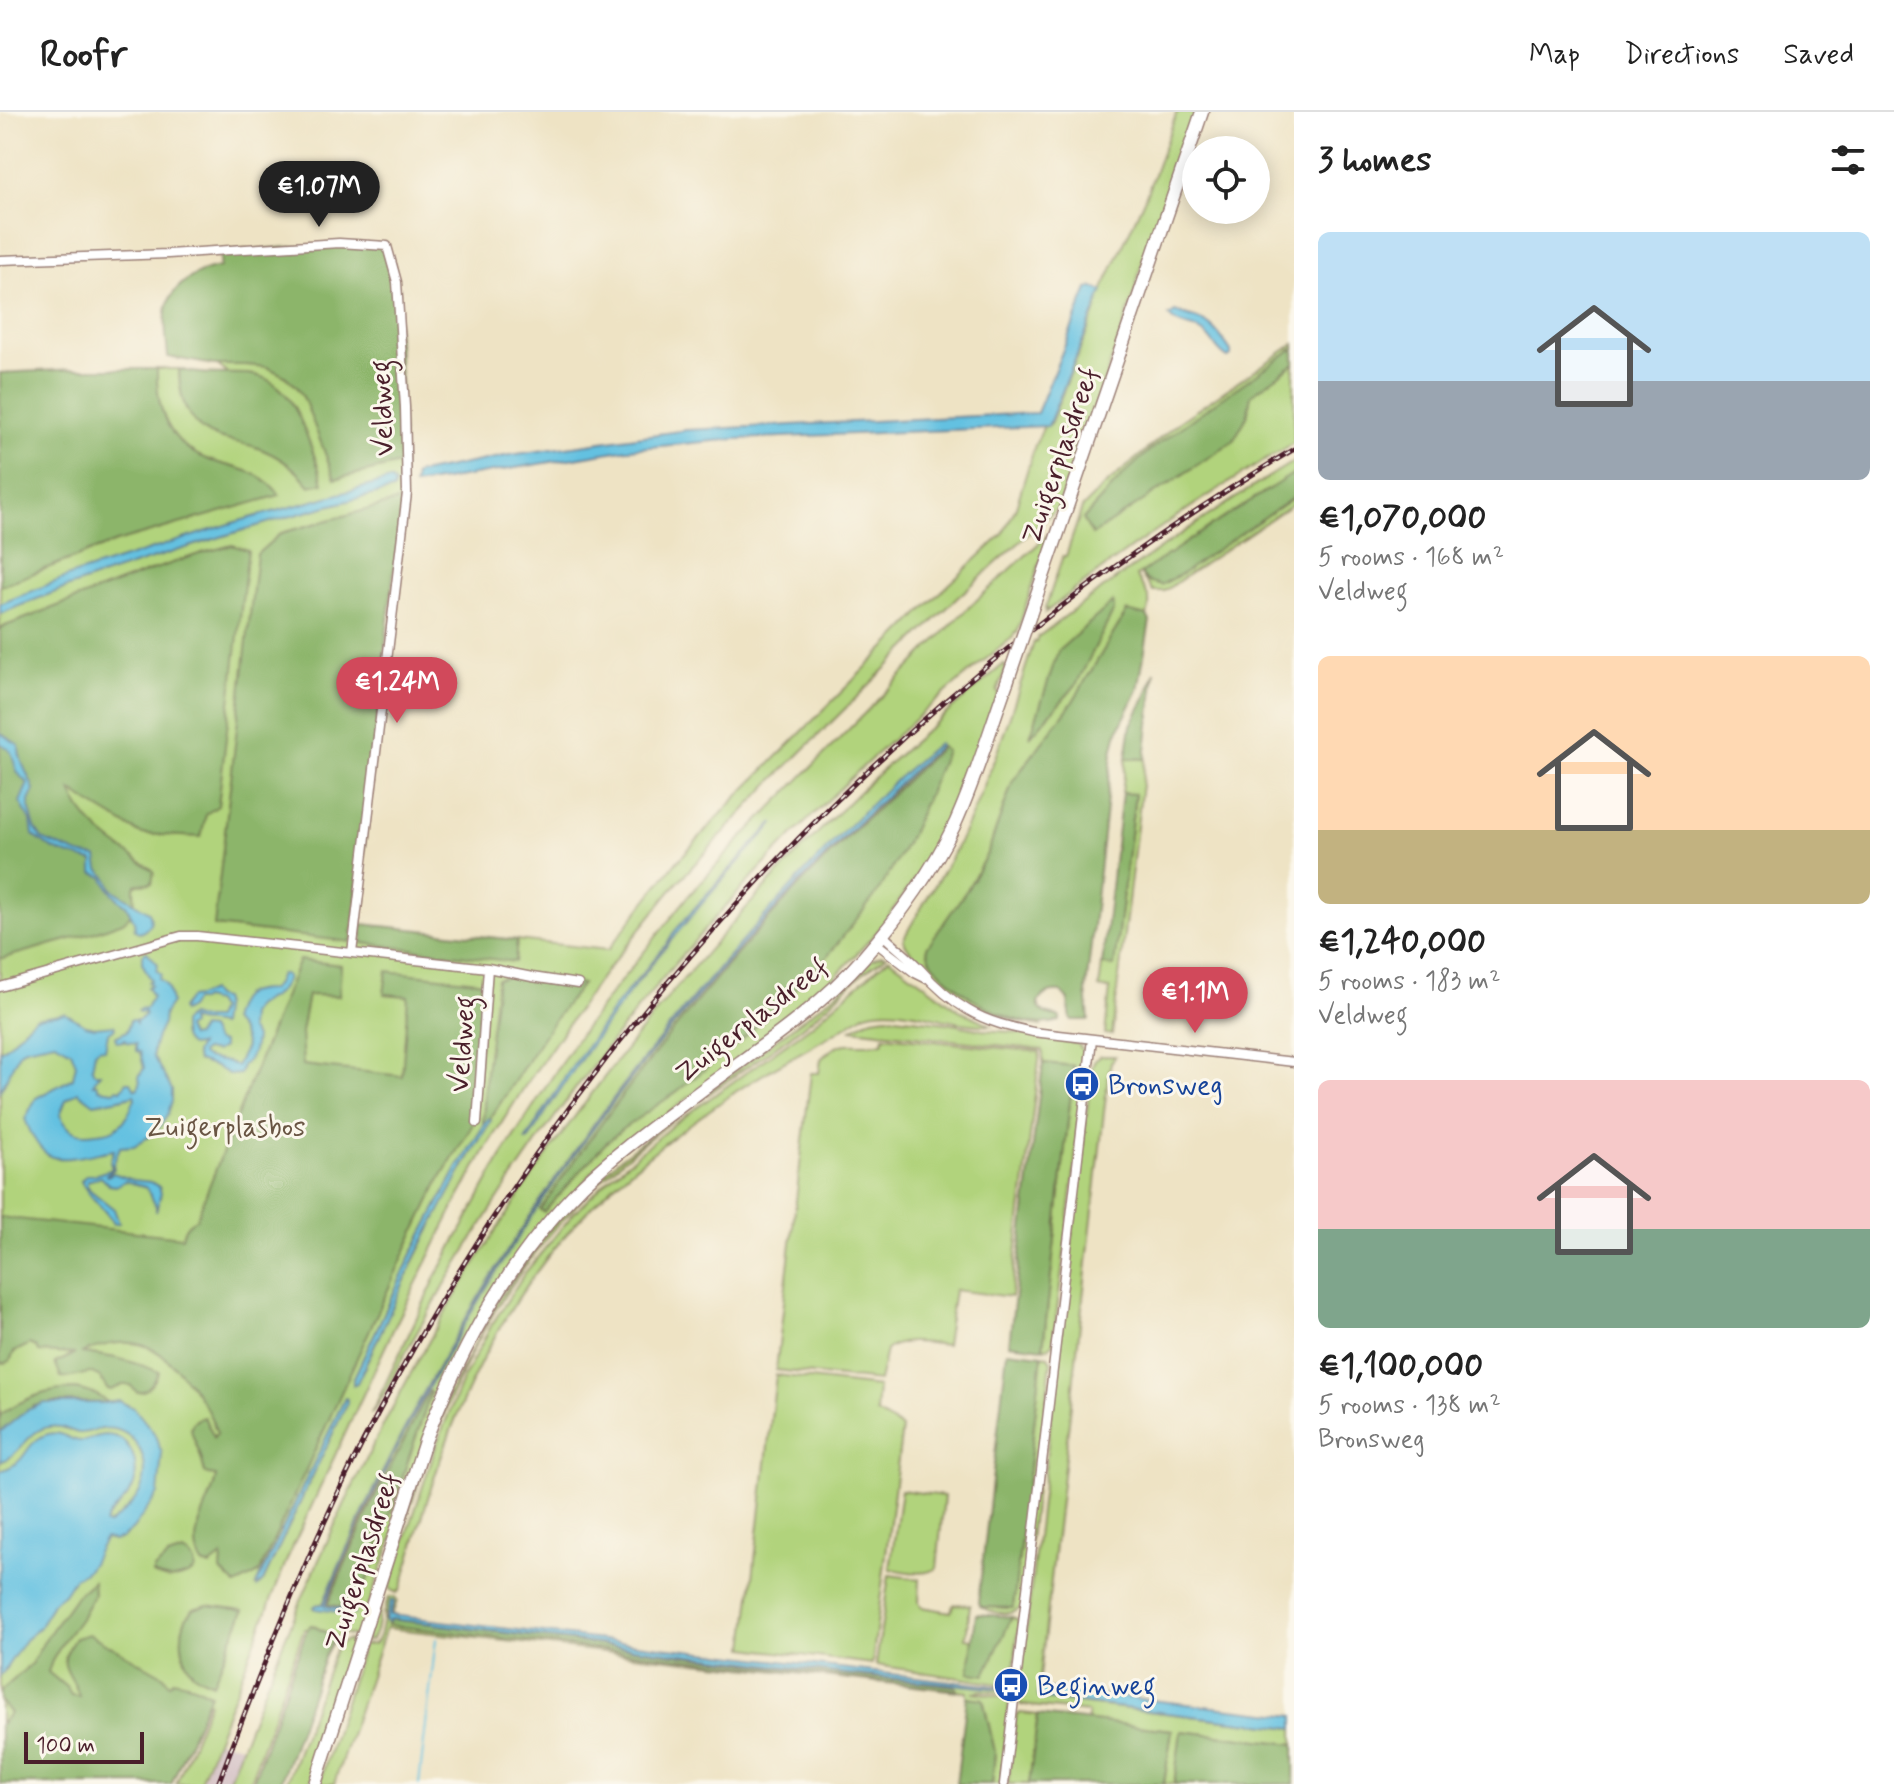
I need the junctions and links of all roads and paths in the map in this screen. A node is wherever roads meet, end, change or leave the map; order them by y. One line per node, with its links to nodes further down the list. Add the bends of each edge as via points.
1 (1202, 112): 3 (main road, Zuigerplasdreef, bridge, via 970,789 925,877)
2 (0, 260): 4 (street, Veldweg, via 339,243 387,246 397,282 407,493)
3 (880, 939): 8 (street, via 915,973 996,1023); 11 (main road, Zuigerplasdreef, via 803,1015 582,1186 497,1293 466,1345 425,1441)
4 (352, 953): 5 (street, Veldweg); 7 (street, Veldweg, via 181,936)
5 (488, 968): 6 (street, Veldweg); 10 (street, Veldweg)
6 (578, 984)
7 (0, 987)
8 (1092, 1039): 9 (street); 12 (street)
9 (1294, 1062)
10 (477, 1123)
11 (315, 1784)
12 (1004, 1784)

